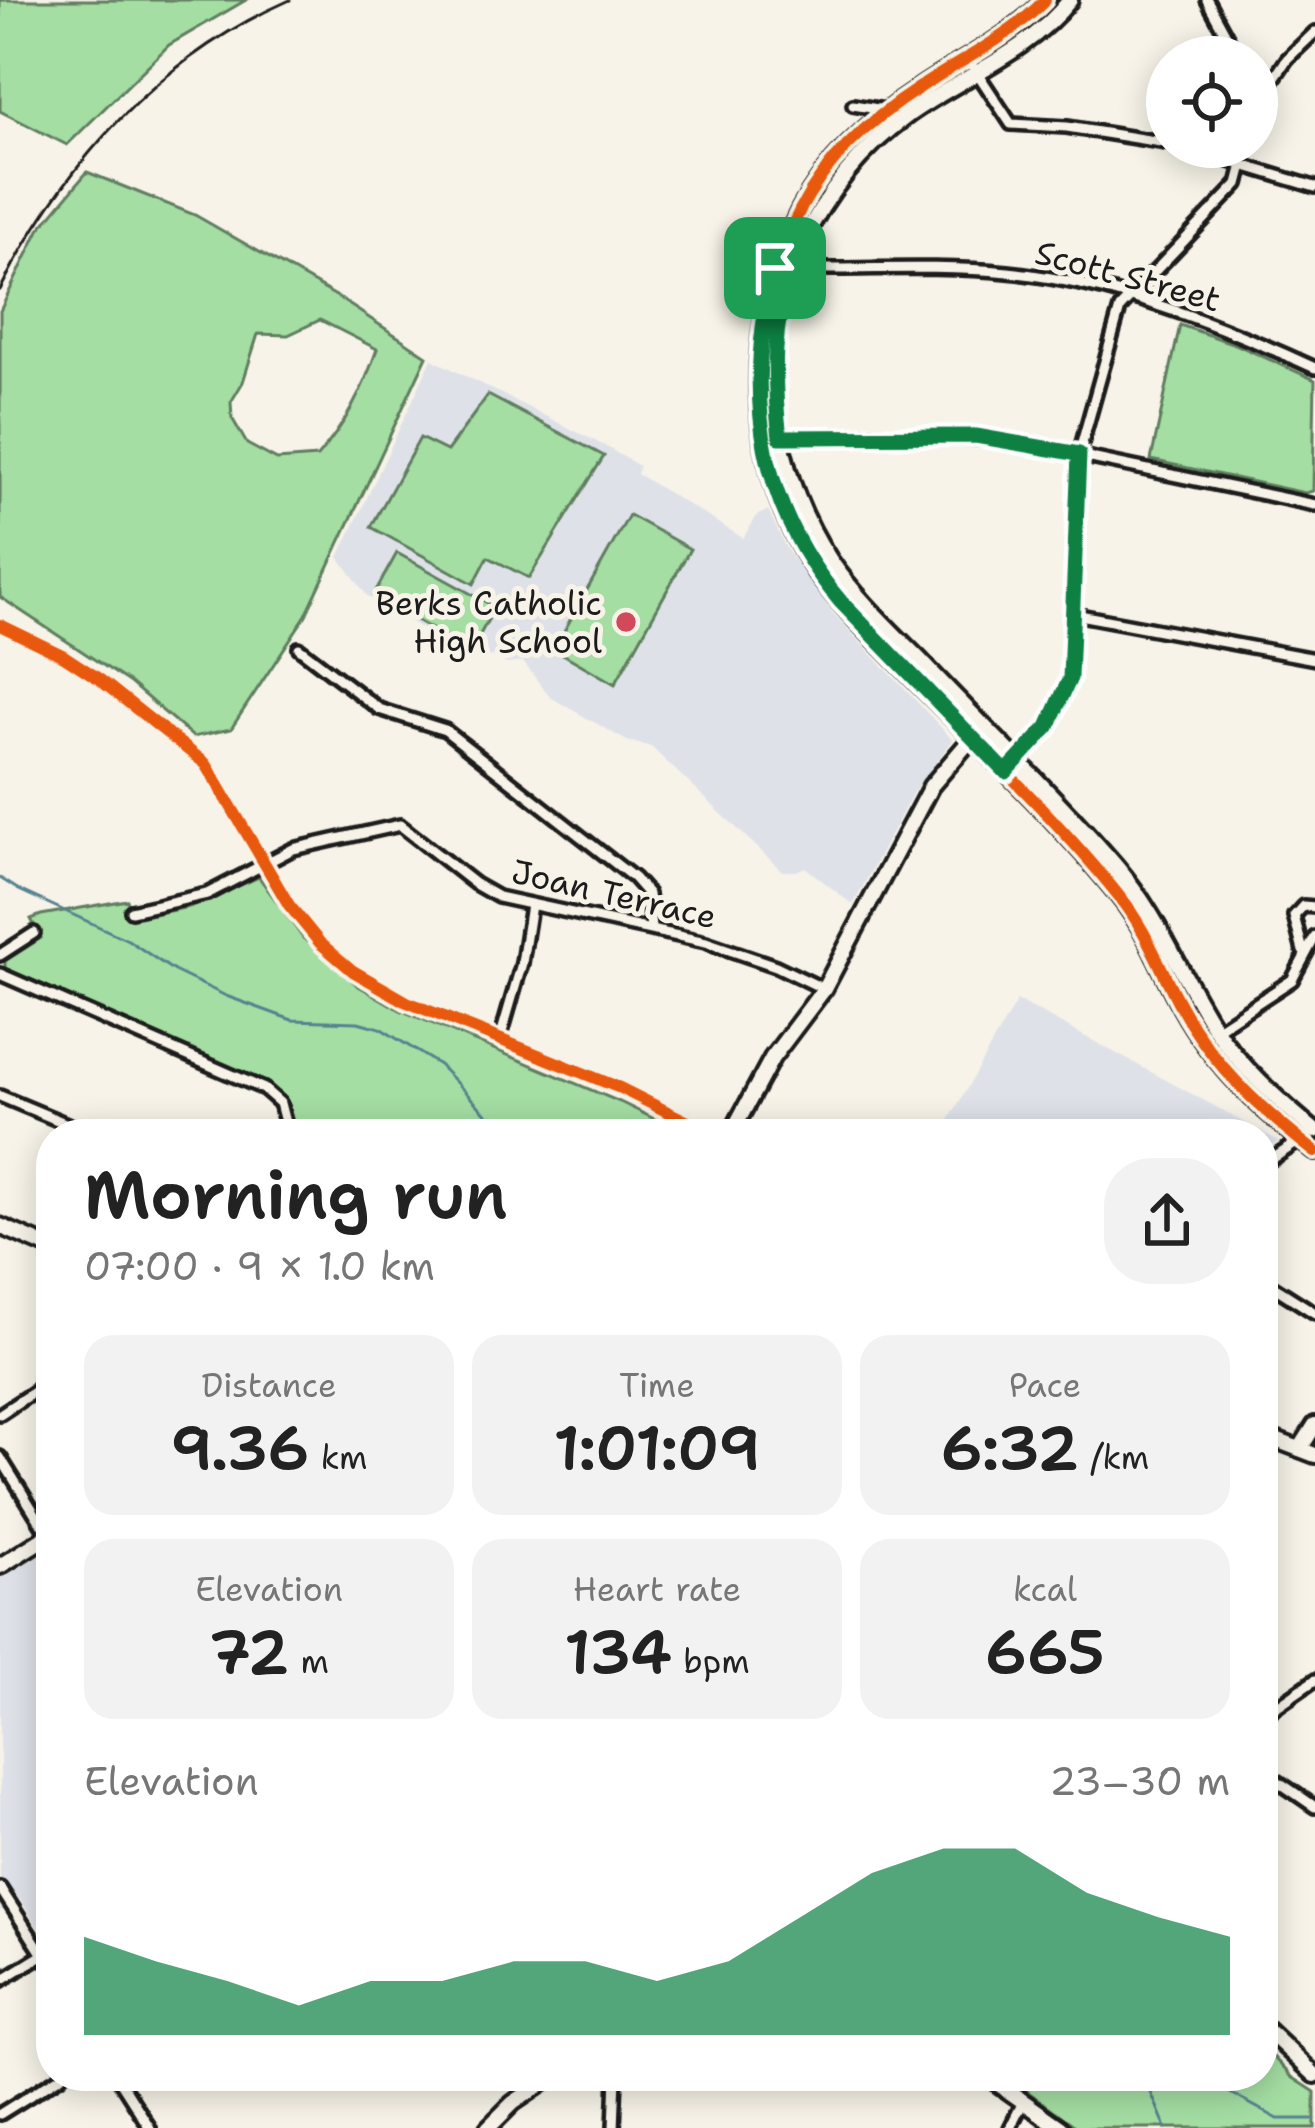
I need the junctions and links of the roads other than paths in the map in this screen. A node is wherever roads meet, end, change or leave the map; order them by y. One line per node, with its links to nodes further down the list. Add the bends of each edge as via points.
1 (1045, 0): 6 (street)
2 (1207, 0): 5 (street)
3 (1067, 1): 8 (street, via 1041,31)
4 (1315, 32): 7 (street)
5 (1227, 36)
6 (968, 58): 8 (street); 10 (street)
7 (1278, 71)
8 (978, 73): 11 (street); 12 (street, via 1011,124)
9 (853, 105): 10 (street)
10 (889, 109): 11 (street); 16 (street, via 826,170 800,211)
11 (909, 114): 16 (street, via 842,177)
12 (1146, 140)
13 (1242, 168): 17 (street, via 1238,184)
14 (1253, 168): 15 (street)
15 (1315, 187)
16 (783, 269): 17 (street, Scott Street, via 1005,272); 19 (street, via 774,366); 20 (street, via 762,317)
17 (1127, 297): 18 (street, Scott Street); 21 (street)
18 (1315, 368)
19 (780, 437): 20 (street); 21 (street, via 976,436); 23 (street, via 796,494)
20 (763, 438): 24 (street, via 778,496)
21 (1079, 454): 22 (street); 25 (street)
22 (1315, 505)
23 (827, 556): 24 (street); 29 (street)
24 (812, 566): 29 (street)
25 (1074, 614): 28 (street); 30 (street, via 1064,699)
26 (0, 625): 31 (street, via 100,679 206,764)
27 (299, 648): 35 (street, via 379,709 446,730 634,878 649,894)
28 (1315, 658)
29 (977, 732): 30 (street); 41 (street, via 931,786)
30 (1012, 767): 42 (street, via 1133,886); 44 (street, via 1120,897)
31 (263, 865): 32 (street, Joan Terrace, via 293,849 400,825 481,888); 34 (street, via 207,894); 43 (street, via 308,929 353,970 407,1002)
32 (531, 905): 35 (street, Joan Terrace); 43 (street)
33 (1315, 907): 39 (street, via 1294,916)
34 (130, 911)
35 (651, 929): 41 (street, Joan Terrace, via 746,954)
36 (34, 933): 38 (street)
37 (1315, 937): 39 (street)
38 (0, 956)
39 (1303, 956): 42 (street, via 1292,980)
40 (0, 974): 47 (street, via 264,1089)
41 (824, 989): 49 (street)
42 (1216, 1030): 44 (street); 52 (street)
43 (500, 1039): 48 (street)
44 (1201, 1039): 50 (street)
45 (0, 1096): 46 (street)
46 (55, 1119)
47 (284, 1119)
48 (682, 1119)
49 (739, 1119)
50 (1276, 1119)
51 (1278, 1121): 53 (street)
52 (1315, 1131): 53 (street)
53 (1300, 1140): 54 (street); 55 (street)
54 (1315, 1152)
55 (1278, 1155)
56 (0, 1226): 57 (street)
57 (36, 1242)
58 (1278, 1289): 59 (street)
59 (1315, 1312)
60 (36, 1390): 61 (street)
61 (0, 1414)
62 (1315, 1425): 64 (street)
63 (1278, 1438): 64 (street)
64 (1307, 1452)
65 (0, 1457): 66 (street)
66 (36, 1513)
67 (36, 1544): 68 (street)
68 (0, 1566)
69 (1315, 1680): 70 (street)
70 (1278, 1706)
71 (1278, 1781): 72 (street)
72 (1315, 1807)
73 (0, 1888): 74 (street)
74 (36, 1942)
75 (36, 1959): 76 (street)
76 (0, 1981)
77 (1278, 2040): 78 (street)
78 (1315, 2075)
79 (37, 2091): 85 (street)
80 (127, 2091): 86 (street)
81 (531, 2091): 87 (street)
82 (615, 2091): 88 (street)
83 (1008, 2091): 84 (street)
84 (1023, 2102): 89 (street); 90 (street)
85 (0, 2114)
86 (150, 2128)
87 (488, 2128)
88 (614, 2128)
89 (1010, 2128)
90 (1061, 2128)

